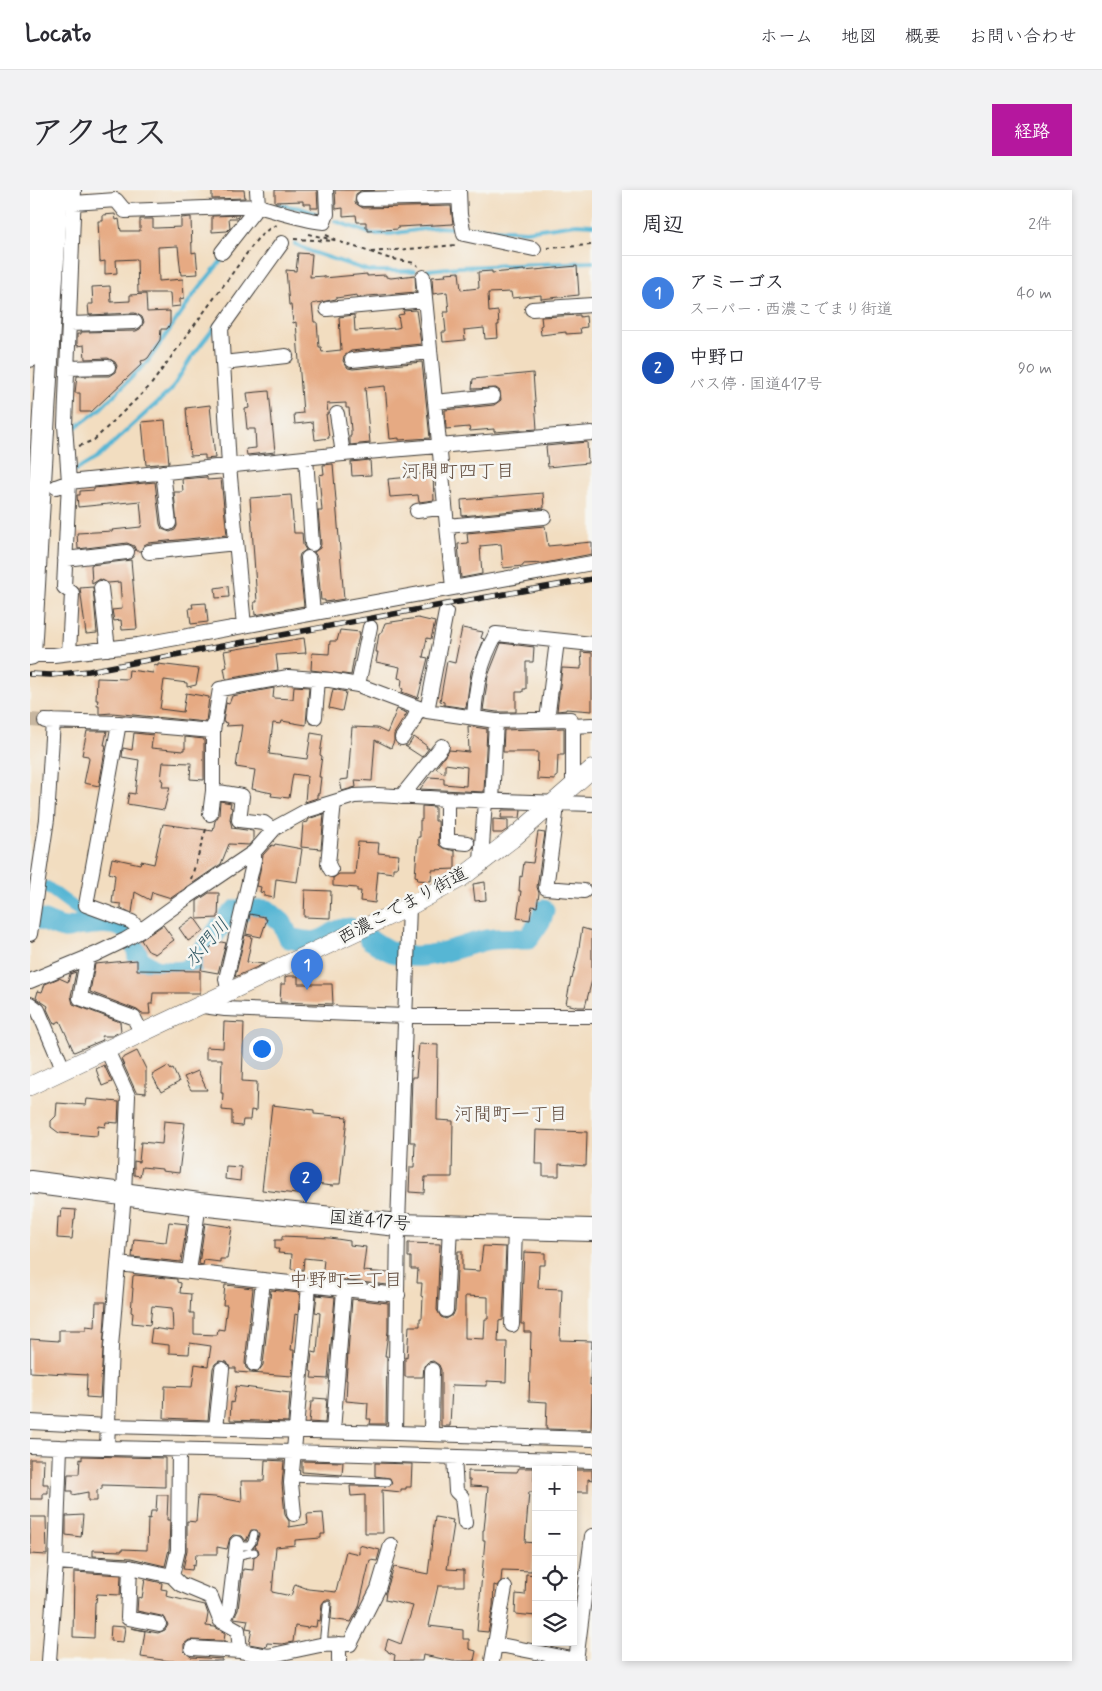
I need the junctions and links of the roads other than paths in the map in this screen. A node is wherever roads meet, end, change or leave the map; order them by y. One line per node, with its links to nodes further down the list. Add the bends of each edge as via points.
1 (40, 190): 19 (highway)
2 (257, 190): 7 (street)
3 (326, 190): 7 (street, via 324,222 304,226 300,217)
4 (459, 193): 6 (street); 9 (street, via 464,234)
5 (68, 194): 7 (street, via 116,200 125,211); 17 (street); 55 (highway)
6 (363, 199)
7 (258, 206): 10 (street)
8 (282, 243): 22 (street, via 221,328)
9 (534, 249)
10 (222, 252)
11 (423, 277): 12 (street)
12 (425, 300): 14 (street); 18 (street)
13 (592, 305): 15 (street)
14 (327, 308)
15 (532, 309)
16 (135, 322): 17 (street)
17 (69, 324): 24 (street)
18 (430, 352): 21 (street); 26 (street)
19 (30, 356)
20 (286, 356): 22 (street)
21 (352, 360)
22 (223, 363): 32 (street)
23 (108, 367): 24 (street)
24 (67, 368): 34 (street, via 67,450)
25 (493, 396): 26 (street)
26 (435, 402): 29 (street)
27 (337, 414): 30 (street)
28 (592, 433): 29 (street)
29 (439, 446): 30 (street); 35 (street)
30 (343, 454): 31 (street)
31 (306, 458): 32 (street); 41 (street)
32 (228, 466): 33 (street); 40 (street)
33 (163, 472): 34 (street); 38 (street)
34 (62, 485): 45 (street)
35 (445, 507): 36 (street); 39 (street)
36 (417, 511)
37 (544, 517): 39 (street)
38 (169, 523)
39 (447, 526): 48 (street)
40 (236, 543): 43 (street); 51 (street)
41 (312, 544)
42 (127, 552): 45 (street)
43 (149, 552)
44 (308, 558): 50 (street)
45 (65, 559): 57 (street, via 64,587 72,593)
46 (592, 563): 48 (street)
47 (101, 588): 56 (street)
48 (453, 588): 50 (street)
49 (446, 612): 60 (street)
50 (314, 614): 51 (street)
51 (244, 626): 56 (street)
52 (370, 627): 59 (street)
53 (557, 641): 54 (street); 62 (street, via 496,634 485,654 476,687); 63 (street)
54 (592, 644)
55 (30, 649): 57 (street)
56 (108, 649): 57 (street)
57 (68, 653)
58 (318, 679): 59 (street); 61 (street); 68 (street, via 288,676 220,689)
59 (358, 685): 60 (street)
60 (423, 709): 62 (street); 69 (street)
61 (315, 717)
62 (474, 718): 64 (street)
63 (546, 720): 64 (street); 67 (street, via 570,719)
64 (496, 721): 76 (street)
65 (118, 723): 68 (street); 88 (street, via 86,904 132,922); 89 (street, via 49,721 47,819)
66 (592, 725): 67 (street)
67 (573, 726): 72 (street)
68 (213, 731): 73 (street)
69 (402, 738)
70 (442, 746): 74 (street)
71 (592, 769): 72 (street, 西濃こでまり街道)
72 (573, 786): 78 (street, 西濃こでまり街道)
73 (213, 791): 80 (street); 81 (street, via 242,796 239,820 264,824)
74 (401, 797): 75 (street); 77 (street, via 377,794)
75 (447, 799): 76 (street); 82 (street, via 447,841)
76 (489, 800): 78 (street); 84 (street)
77 (334, 802): 81 (street, via 308,810); 85 (street, via 328,864)
78 (555, 803): 79 (street); 84 (street, 西濃こでまり街道); 86 (street, via 546,888)
79 (592, 804)
80 (210, 814)
81 (273, 830): 83 (street)
82 (467, 842)
83 (254, 852): 88 (street); 92 (street, via 226,979)
84 (481, 862): 87 (street, 西濃こでまり街道, via 461,878)
85 (331, 870)
86 (584, 891)
87 (409, 906): 92 (street, 西濃こでまり街道); 95 (street)
88 (139, 931): 90 (street)
89 (30, 934)
90 (88, 956): 91 (street); 97 (street, via 80,998 134,1018)
91 (30, 981)
92 (229, 993): 94 (street, 西濃こでまり街道)
93 (30, 1004): 99 (street, via 38,1010)
94 (203, 1006): 95 (street); 97 (street, 西濃こでまり街道)
95 (405, 1016): 96 (street); 104 (street)
96 (592, 1016)
97 (142, 1034): 98 (street, 西濃こでまり街道)
98 (107, 1050): 99 (street, 西濃こでまり街道); 102 (street, via 128,1096)
99 (64, 1071): 100 (street, 西濃こでまり街道)
100 (30, 1086)
101 (30, 1182): 102 (highway, 国道417号)
102 (124, 1194): 103 (highway, 国道417号); 108 (street)
103 (199, 1204): 104 (highway, 国道417号); 109 (street)
104 (398, 1225): 105 (highway, 国道417号); 113 (street)
105 (450, 1226): 106 (highway, 国道417号); 114 (street)
106 (515, 1227): 107 (highway, 国道417号); 115 (street)
107 (592, 1230)
108 (118, 1264): 109 (street); 124 (street)
109 (189, 1272): 110 (street)
110 (263, 1281): 111 (street); 116 (street)
111 (309, 1286): 112 (street); 126 (street)
112 (344, 1290): 113 (street); 121 (street)
113 (398, 1295): 122 (street)
114 (446, 1310)
115 (512, 1325)
116 (254, 1364)
117 (222, 1369): 120 (street)
118 (432, 1370): 123 (street)
119 (30, 1422): 124 (street)
120 (216, 1428): 124 (street); 126 (street)
121 (333, 1431): 122 (street); 126 (street)
122 (395, 1433): 123 (street)
123 (431, 1434): 125 (street)
124 (107, 1437): 128 (street); 129 (street)
125 (592, 1440)
126 (295, 1441): 129 (street); 130 (street); 132 (street)
127 (30, 1446): 128 (street)
128 (60, 1447): 141 (street)
129 (179, 1450): 143 (street, via 178,1550)
130 (454, 1457): 131 (street); 135 (street, via 456,1491 462,1498)
131 (592, 1461)
132 (285, 1478): 133 (lane); 134 (street)
133 (387, 1482)
134 (294, 1514)
135 (465, 1523)
136 (254, 1534): 139 (lane, via 249,1546)
137 (592, 1536): 157 (street)
138 (391, 1545): 148 (street, via 378,1589 350,1644)
139 (236, 1549): 140 (lane); 146 (street, via 229,1609)
140 (254, 1552)
141 (56, 1562): 142 (street); 154 (street)
142 (130, 1567): 143 (street); 147 (street, via 128,1618)
143 (172, 1576): 146 (street, via 180,1584 211,1598)
144 (505, 1588): 149 (street)
145 (327, 1605): 150 (lane)
146 (223, 1622): 152 (street, via 238,1630)
147 (159, 1624)
148 (339, 1644): 150 (street); 155 (street)
149 (495, 1644): 156 (street); 157 (street)
150 (323, 1645): 153 (street)
151 (192, 1648): 152 (street)
152 (240, 1651): 153 (street)
153 (270, 1658)
154 (49, 1661)
155 (339, 1661)
156 (492, 1661)
157 (576, 1661)

